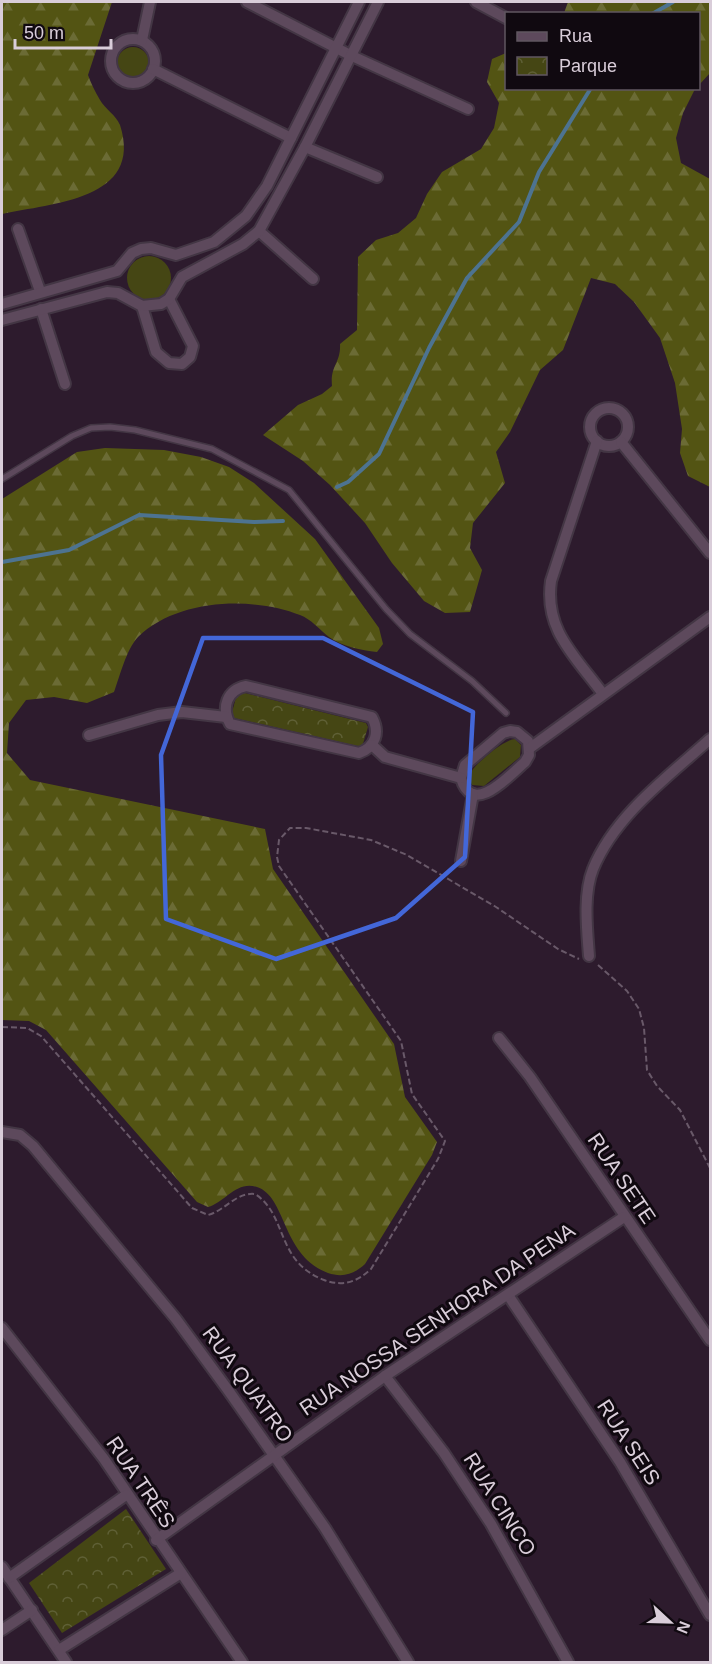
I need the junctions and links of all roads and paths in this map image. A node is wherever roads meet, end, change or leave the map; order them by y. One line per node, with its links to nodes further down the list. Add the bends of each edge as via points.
1 (150, 2): 7 (street)
2 (247, 2): 8 (street)
3 (359, 2): 8 (street)
4 (378, 2): 9 (street)
5 (476, 2): 6 (street)
6 (505, 17)
7 (142, 40): 10 (street, via 152,50); 10 (street, via 129,39 116,45 111,65 118,77 130,82 144,80)
8 (337, 48): 9 (street); 12 (street)
9 (352, 56): 11 (street); 13 (street)
10 (153, 69): 12 (street)
11 (468, 108)
12 (291, 138): 18 (street, via 258,202 214,242 176,255 141,249 132,253 117,272)
13 (305, 147): 14 (street); 16 (street)
14 (377, 177)
15 (18, 228): 18 (street)
16 (259, 231): 17 (street); 19 (street, via 182,277)
17 (313, 279)
18 (40, 291): 20 (street)
19 (169, 299): 21 (street, via 152,307); 21 (street, via 193,346 190,357 182,364 169,363 156,352)
20 (2, 304)
21 (142, 306): 22 (street, via 118,293 107,292)
22 (41, 309): 23 (street); 24 (street)
23 (2, 320)
24 (65, 384)
25 (597, 441): 26 (street, via 609,446); 26 (street, via 591,423 598,412 610,408 622,412 628,424); 30 (street, via 550,581 548,600 560,635)
26 (621, 442): 28 (street)
27 (2, 479): 31 (lane, via 91,428 135,430 212,449 289,490 410,634 472,681)
28 (711, 553)
29 (711, 616): 30 (street)
30 (603, 694): 36 (street)
31 (506, 713)
32 (226, 717): 33 (street, via 182,712 158,715); 35 (street, via 230,724 359,753); 35 (street, via 229,697 246,686 372,717 377,731)
33 (89, 735)
34 (711, 739): 40 (street, via 648,794 602,852 592,870 589,891)
35 (372, 745): 37 (street, via 385,757)
36 (530, 748): 37 (street, via 517,732 503,733 465,765); 38 (street, via 525,762 488,793)
37 (461, 778): 38 (street)
38 (473, 794): 39 (street)
39 (460, 861)
40 (589, 956): 41 (path, via 578,959 565,954 496,907 391,847 306,828 285,832 277,850 279,866 401,1041 412,1094 444,1141 438,1159 371,1269 355,1281 337,1284 306,1271 295,1261 267,1204 255,1194 242,1195 218,1213 208,1215 192,1208 41,1036 27,1028); 44 (path, via 627,991 639,1009 647,1070 680,1110)
41 (2, 1027)
42 (500, 1038): 45 (street, RUA SETE)
43 (2, 1132): 50 (street, RUA QUATRO, via 20,1135 33,1146 176,1319)
44 (711, 1168)
45 (624, 1217): 46 (street, RUA NOSSA SENHORA DA PENA); 48 (street, RUA SETE)
46 (508, 1295): 49 (street, RUA NOSSA SENHORA DA PENA); 57 (street, RUA SEIS, via 620,1462)
47 (2, 1328): 51 (street, RUA TRÊS, via 97,1450)
48 (711, 1340)
49 (385, 1376): 50 (street, RUA NOSSA SENHORA DA PENA); 63 (street, RUA CINCO, via 450,1461)
50 (274, 1453): 52 (street, RUA NOSSA SENHORA DA PENA); 62 (street, RUA QUATRO)
51 (126, 1495): 52 (street, RUA TRÊS); 55 (street)
52 (156, 1540): 54 (street, RUA TRÊS)
53 (2, 1567): 55 (street)
54 (180, 1573): 59 (street); 61 (street, RUA TRÊS)
55 (9, 1578): 56 (street)
56 (32, 1610): 58 (street); 59 (street)
57 (711, 1615)
58 (2, 1630)
59 (59, 1650): 60 (street)
60 (66, 1662)
61 (242, 1662)
62 (408, 1662)
63 (568, 1662)

